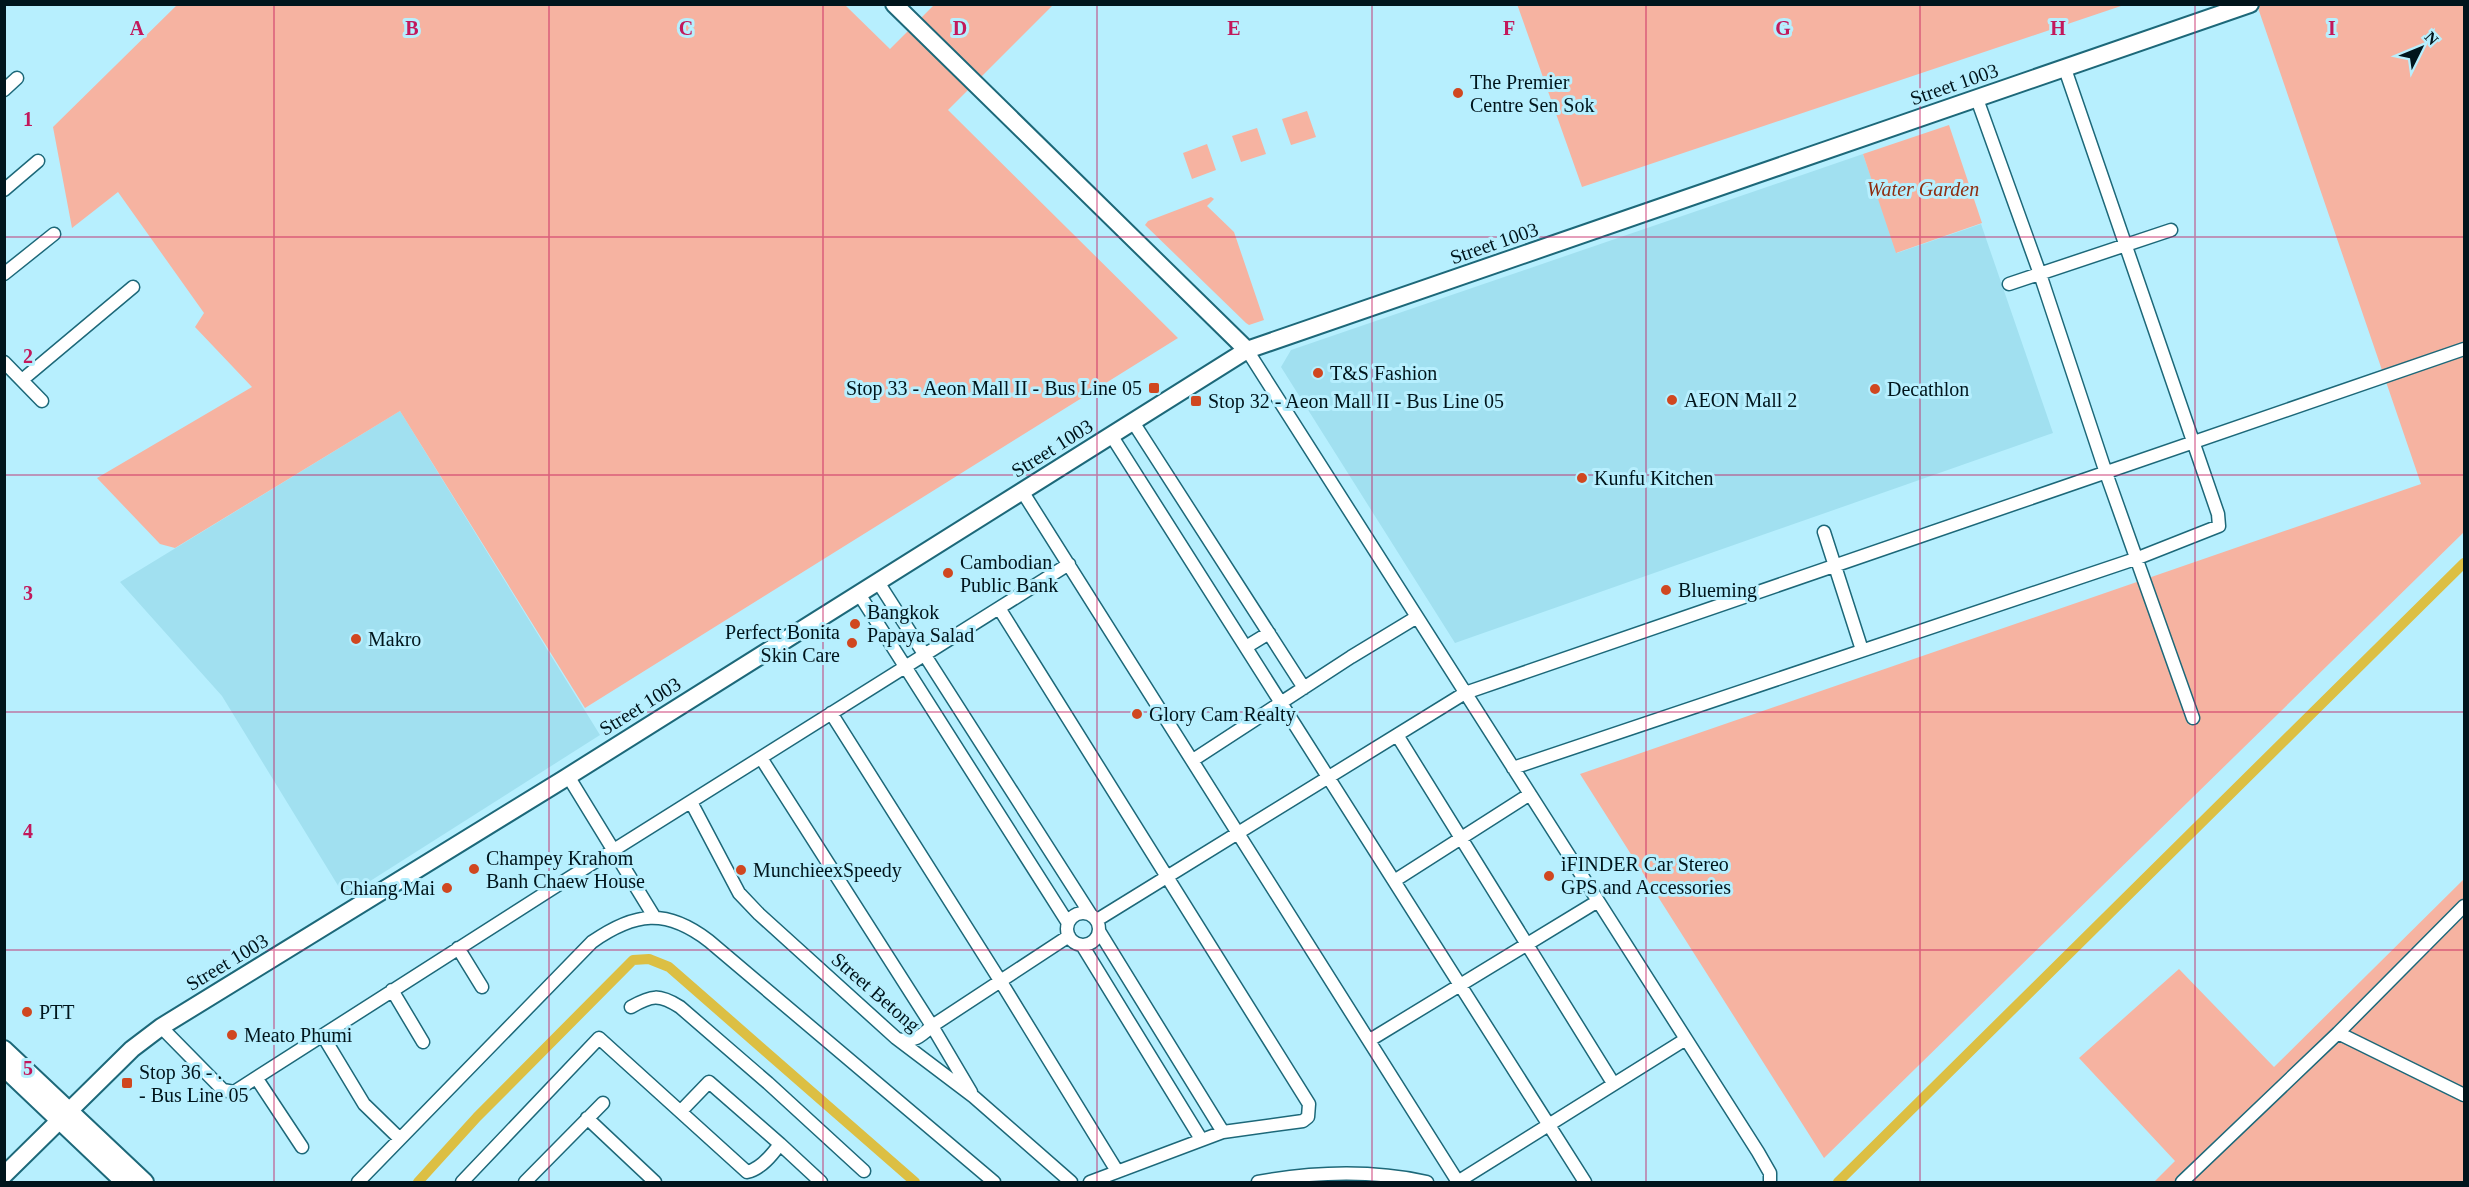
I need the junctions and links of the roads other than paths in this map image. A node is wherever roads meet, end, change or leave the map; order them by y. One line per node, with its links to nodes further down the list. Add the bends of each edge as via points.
1 (894, 4): 17 (main road)
2 (2250, 4): 3 (main road, Street 1003)
3 (2065, 69): 6 (main road, Street 1003); 11 (street)
4 (17, 78): 5 (street)
5 (4, 90)
6 (1977, 99): 13 (street); 17 (main road, Street 1003)
7 (38, 161): 8 (street)
8 (4, 190)
9 (2171, 230): 11 (street)
10 (54, 234): 12 (street)
11 (2125, 245): 13 (street); 23 (street)
12 (4, 274)
13 (2040, 274): 14 (street); 24 (street)
14 (2009, 284)
15 (133, 287): 19 (street)
16 (2464, 349): 23 (street)
17 (1247, 350): 21 (main road, Street 1003); 33 (street)
18 (4, 362): 19 (street)
19 (22, 380): 20 (street)
20 (42, 401)
21 (1133, 422): 22 (main road, Street 1003); 34 (street)
22 (1112, 435): 25 (main road, Street 1003); 35 (street)
23 (2192, 442): 24 (street); 27 (street, via 2219,526)
24 (2106, 473): 27 (street); 29 (street)
25 (1022, 491): 28 (street); 30 (main road, Street 1003)
26 (1824, 532): 29 (street)
27 (2138, 558): 36 (street); 43 (street)
28 (1069, 564): 32 (street); 46 (street)
29 (1835, 567): 36 (street); 40 (street)
30 (878, 582): 31 (main road, Street 1003); 37 (street)
31 (859, 594): 38 (street); 48 (main road, Street 1003)
32 (999, 608): 37 (street); 55 (street)
33 (1417, 617): 39 (street); 40 (street)
34 (1269, 633): 35 (street); 39 (street)
35 (1246, 647): 41 (street)
36 (1862, 650): 47 (street)
37 (924, 655): 38 (street); 60 (street)
38 (906, 667): 42 (street); 61 (street)
39 (1304, 688): 41 (street)
40 (1465, 693): 44 (street); 47 (street)
41 (1281, 702): 46 (street); 49 (street)
42 (831, 713): 45 (street); 66 (street)
43 (2193, 718)
44 (1397, 735): 49 (street); 53 (street)
45 (761, 758): 51 (street); 71 (street)
46 (1193, 760): 52 (street)
47 (1513, 768): 50 (street)
48 (568, 776): 54 (street); 72 (main road, Street 1003)
49 (1328, 777): 52 (street); 56 (street)
50 (1530, 794): 53 (street); 57 (street)
51 (691, 802): 54 (street); 75 (street, Street Betong, via 739,893)
52 (1238, 833): 55 (street); 77 (street)
53 (1461, 838): 56 (street); 64 (street)
54 (615, 850): 59 (street); 65 (street)
55 (1166, 878): 60 (street); 90 (street, via 1309,1104 1308,1117 1298,1123)
56 (1394, 881): 67 (street)
57 (1598, 901): 64 (street); 76 (street)
58 (2464, 906): 73 (street)
59 (655, 918): 91 (street, via 632,921 592,942); 107 (street, via 680,922 709,941)
60 (1095, 922): 61 (street, via 1077,914); 63 (street, via 1092,942); 90 (street)
61 (1068, 923): 62 (street)
62 (1069, 936): 63 (street); 66 (street)
63 (1082, 945): 92 (street)
64 (1526, 945): 67 (street); 82 (street)
65 (458, 948): 68 (street); 69 (street)
66 (1001, 982): 71 (street); 96 (street)
67 (1460, 985): 77 (street); 89 (street)
68 (482, 987)
69 (392, 990): 74 (street); 78 (street)
70 (631, 1007): 95 (street, via 648,997 666,998 680,1007)
71 (932, 1026): 75 (street, via 915,1040); 84 (street)
72 (162, 1027): 81 (street, via 223,1090 234,1092); 87 (main road, Street 1003, via 132,1049)
73 (2338, 1033): 83 (street); 115 (street)
74 (323, 1036): 81 (street); 91 (street, via 364,1104)
75 (896, 1038): 84 (street, Street Betong)
76 (1686, 1038): 82 (street); 114 (street, via 1758,1152 1770,1173)
77 (1370, 1040): 112 (street)
78 (423, 1042)
79 (4, 1049): 87 (main road)
80 (4, 1068): 87 (main road)
81 (257, 1079): 94 (street)
82 (1613, 1083): 89 (street)
83 (2464, 1095)
84 (974, 1097): 108 (street, Street Betong)
85 (603, 1103): 88 (street)
86 (682, 1110): 93 (street, via 709,1082); 93 (street, via 747,1172 771,1157); 102 (street, via 599,1038)
87 (64, 1116): 98 (main road, Street 1003); 99 (main road); 100 (main road)
88 (588, 1118): 97 (street); 105 (street)
89 (1548, 1124): 112 (street); 113 (street)
90 (1223, 1132): 92 (street)
91 (399, 1138): 101 (street)
92 (1201, 1139): 96 (street)
93 (780, 1144): 106 (street)
94 (302, 1147)
95 (864, 1171)
96 (1117, 1171): 109 (street)
97 (534, 1172): 103 (street); 104 (street)
98 (4, 1175)
99 (124, 1182)
100 (145, 1182)
101 (358, 1182)
102 (462, 1182)
103 (525, 1182)
104 (545, 1182)
105 (655, 1182)
106 (821, 1182)
107 (994, 1182)
108 (1071, 1182)
109 (1090, 1182)
110 (1258, 1182): 111 (street, via 1348,1174)
111 (1427, 1182)
112 (1459, 1182)
113 (1585, 1182)
114 (1770, 1182)
115 (2182, 1182)

